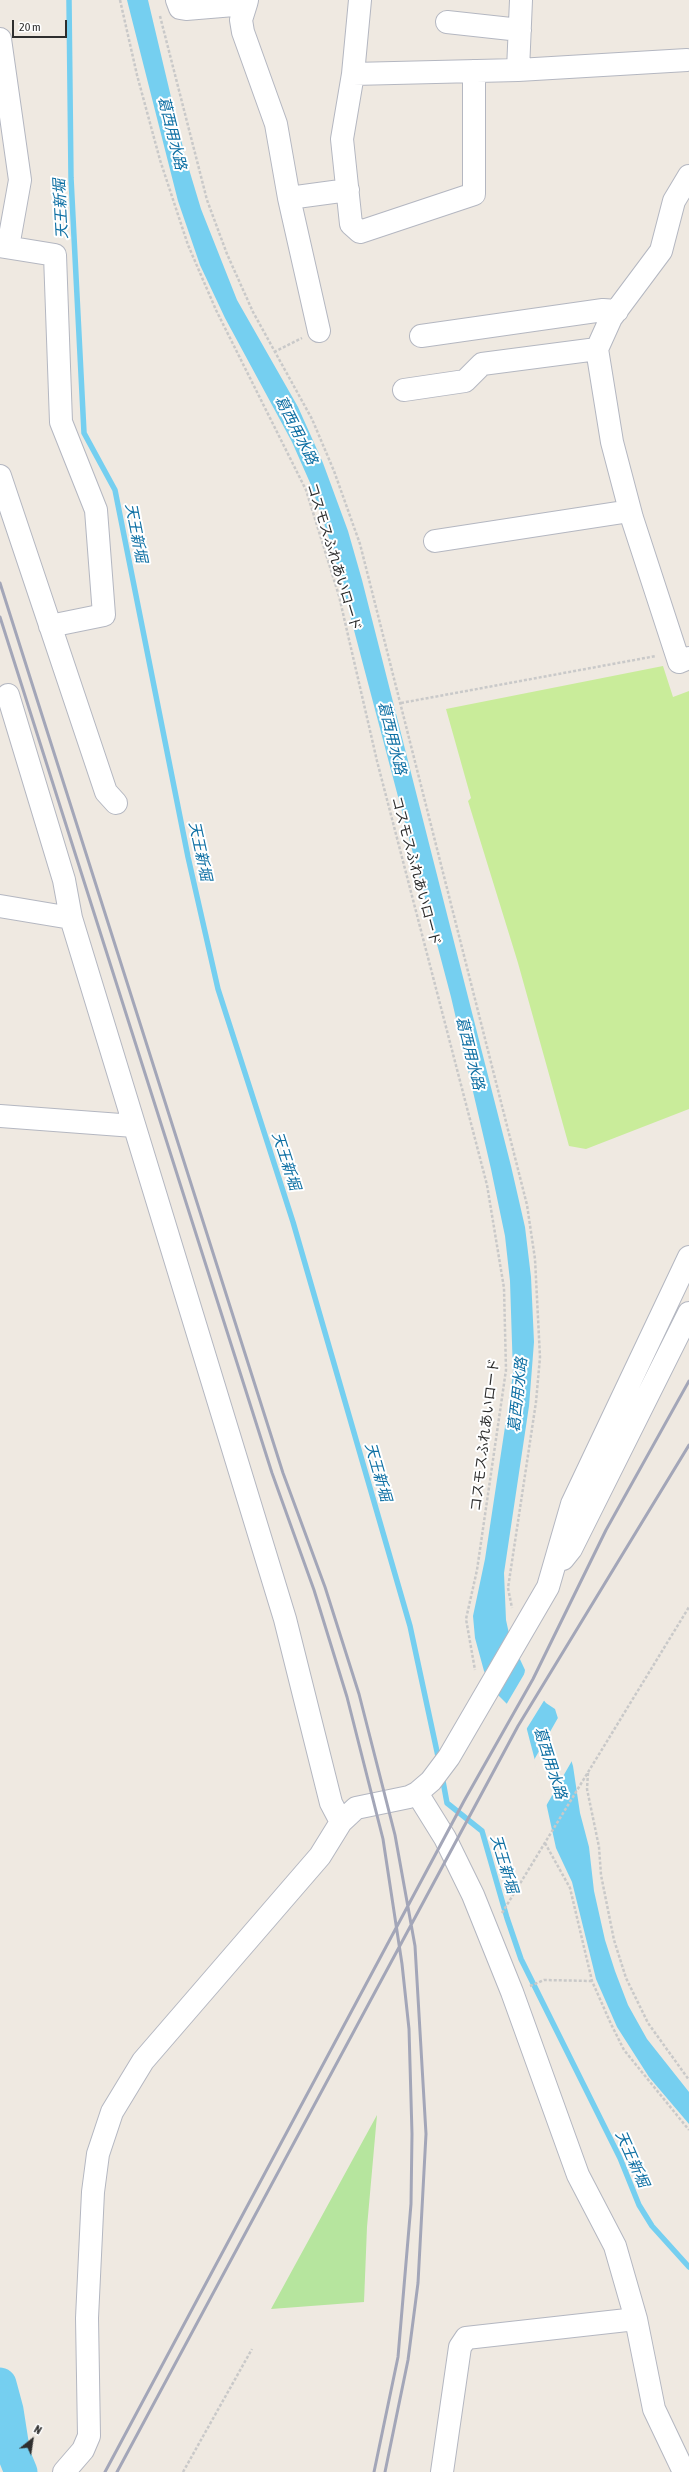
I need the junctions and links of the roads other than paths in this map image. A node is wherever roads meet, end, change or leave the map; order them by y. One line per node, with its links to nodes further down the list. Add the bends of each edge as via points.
1 (177, 0): 4 (street, via 180,8 186,10)
2 (360, 0): 11 (street)
3 (522, 0): 6 (street)
4 (246, 2): 14 (street, via 241,20 243,32 276,124)
5 (446, 22): 6 (street)
6 (520, 30): 10 (street)
7 (0, 39): 15 (street, via 20,180)
8 (688, 60): 10 (street)
9 (474, 70): 10 (street); 11 (street); 13 (street, via 474,194 360,232 352,224)
10 (518, 70)
11 (352, 74): 13 (street, via 342,139)
12 (689, 176): 16 (street, via 674,201 661,251)
13 (348, 190): 14 (street)
14 (289, 198): 17 (street)
15 (4, 246): 24 (street, via 55,255 61,422 96,510 104,615)
16 (617, 311): 18 (street, via 603,310); 19 (street, via 611,318)
17 (319, 331)
18 (422, 336)
19 (598, 349): 20 (street, via 482,364 466,381); 22 (street, via 612,442)
20 (404, 390)
21 (0, 476): 24 (street)
22 (630, 511): 23 (street); 25 (street)
23 (435, 541)
24 (50, 626): 27 (street, via 106,792)
25 (681, 657)
26 (8, 695): 29 (street, via 64,880)
27 (116, 803)
28 (0, 906): 29 (street)
29 (71, 918): 31 (street)
30 (0, 1116): 31 (street)
31 (134, 1126): 36 (street, via 286,1620 331,1803)
32 (689, 1257): 34 (street, via 572,1504)
33 (689, 1313): 34 (street, via 571,1549)
34 (555, 1569): 35 (street, via 548,1587 521,1635 483,1683 449,1757)
35 (424, 1787): 36 (street, via 409,1797 356,1808); 37 (street, via 489,1933 578,2175 615,2246)
36 (341, 1822): 38 (street, via 320,1856 143,2061 112,2112 98,2154 93,2192 87,2318 89,2436 83,2450)
37 (636, 2319): 39 (street, via 466,2338 460,2347); 40 (street, via 654,2408)
38 (64, 2472)
39 (442, 2472)
40 (684, 2472)

